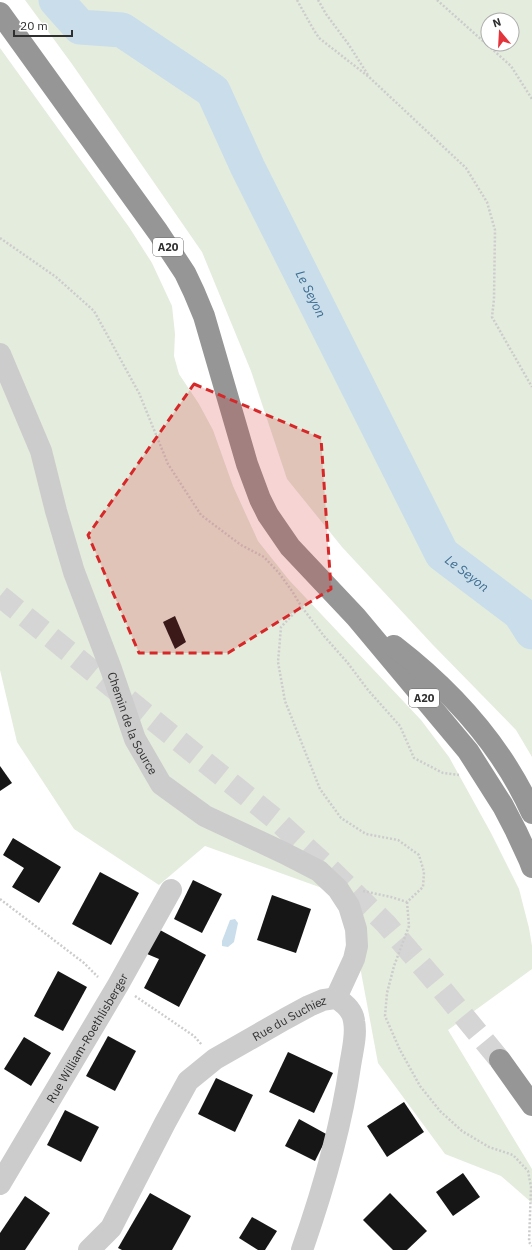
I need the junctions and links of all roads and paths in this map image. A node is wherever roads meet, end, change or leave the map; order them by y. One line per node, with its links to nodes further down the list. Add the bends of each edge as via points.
1 (297, 0): 5 (path, via 319,38)
2 (318, 0): 5 (path)
3 (437, 0): 6 (path, via 511,66)
4 (0, 13): 11 (highway, A20, via 162,237 185,273 204,316 247,464 260,499 290,547)
5 (369, 77): 9 (path, via 466,168 487,202 495,230 492,317)
6 (532, 99)
7 (0, 238): 10 (path, via 56,277 94,311 139,393 168,464 201,515 242,545 264,557)
8 (0, 354): 18 (street, Chemin de la Source, via 41,451 74,572 135,740 161,784 205,816 319,871 338,889)
9 (532, 387)
10 (301, 606): 12 (path, via 400,726 414,758 443,773); 17 (path, via 281,627 278,662 285,700 320,790 341,818 366,834 398,840 419,855 424,872 423,887)
11 (356, 618): 13 (highway, via 407,656 475,723 514,778); 14 (highway, A20, via 468,751 503,806)
12 (461, 776)
13 (532, 813)
14 (532, 868)
15 (171, 890): 19 (street, Rue William-Roethlisberger)
16 (0, 899): 19 (path)
17 (407, 902): 18 (path, via 363,890); 25 (path, via 409,926 394,966 387,993 385,1016 420,1086 440,1111 462,1131 489,1147 513,1155 528,1171 531,1187 529,1242)
18 (349, 906): 20 (street, Chemin de la Source, via 356,929 356,946 354,959)
19 (116, 989): 21 (path, via 194,1036); 24 (street, Rue William-Roethlisberger)
20 (336, 998): 21 (street, Rue du Suchiez, via 309,1006); 27 (street, Rue du Suchiez, via 347,1006 354,1020 347,1086 338,1133)
21 (215, 1059): 26 (street, Rue du Suchiez, via 188,1081 111,1228)
22 (500, 1060): 23 (highway)
23 (532, 1105)
24 (0, 1184)
25 (532, 1246)
26 (89, 1250)
27 (302, 1250)

